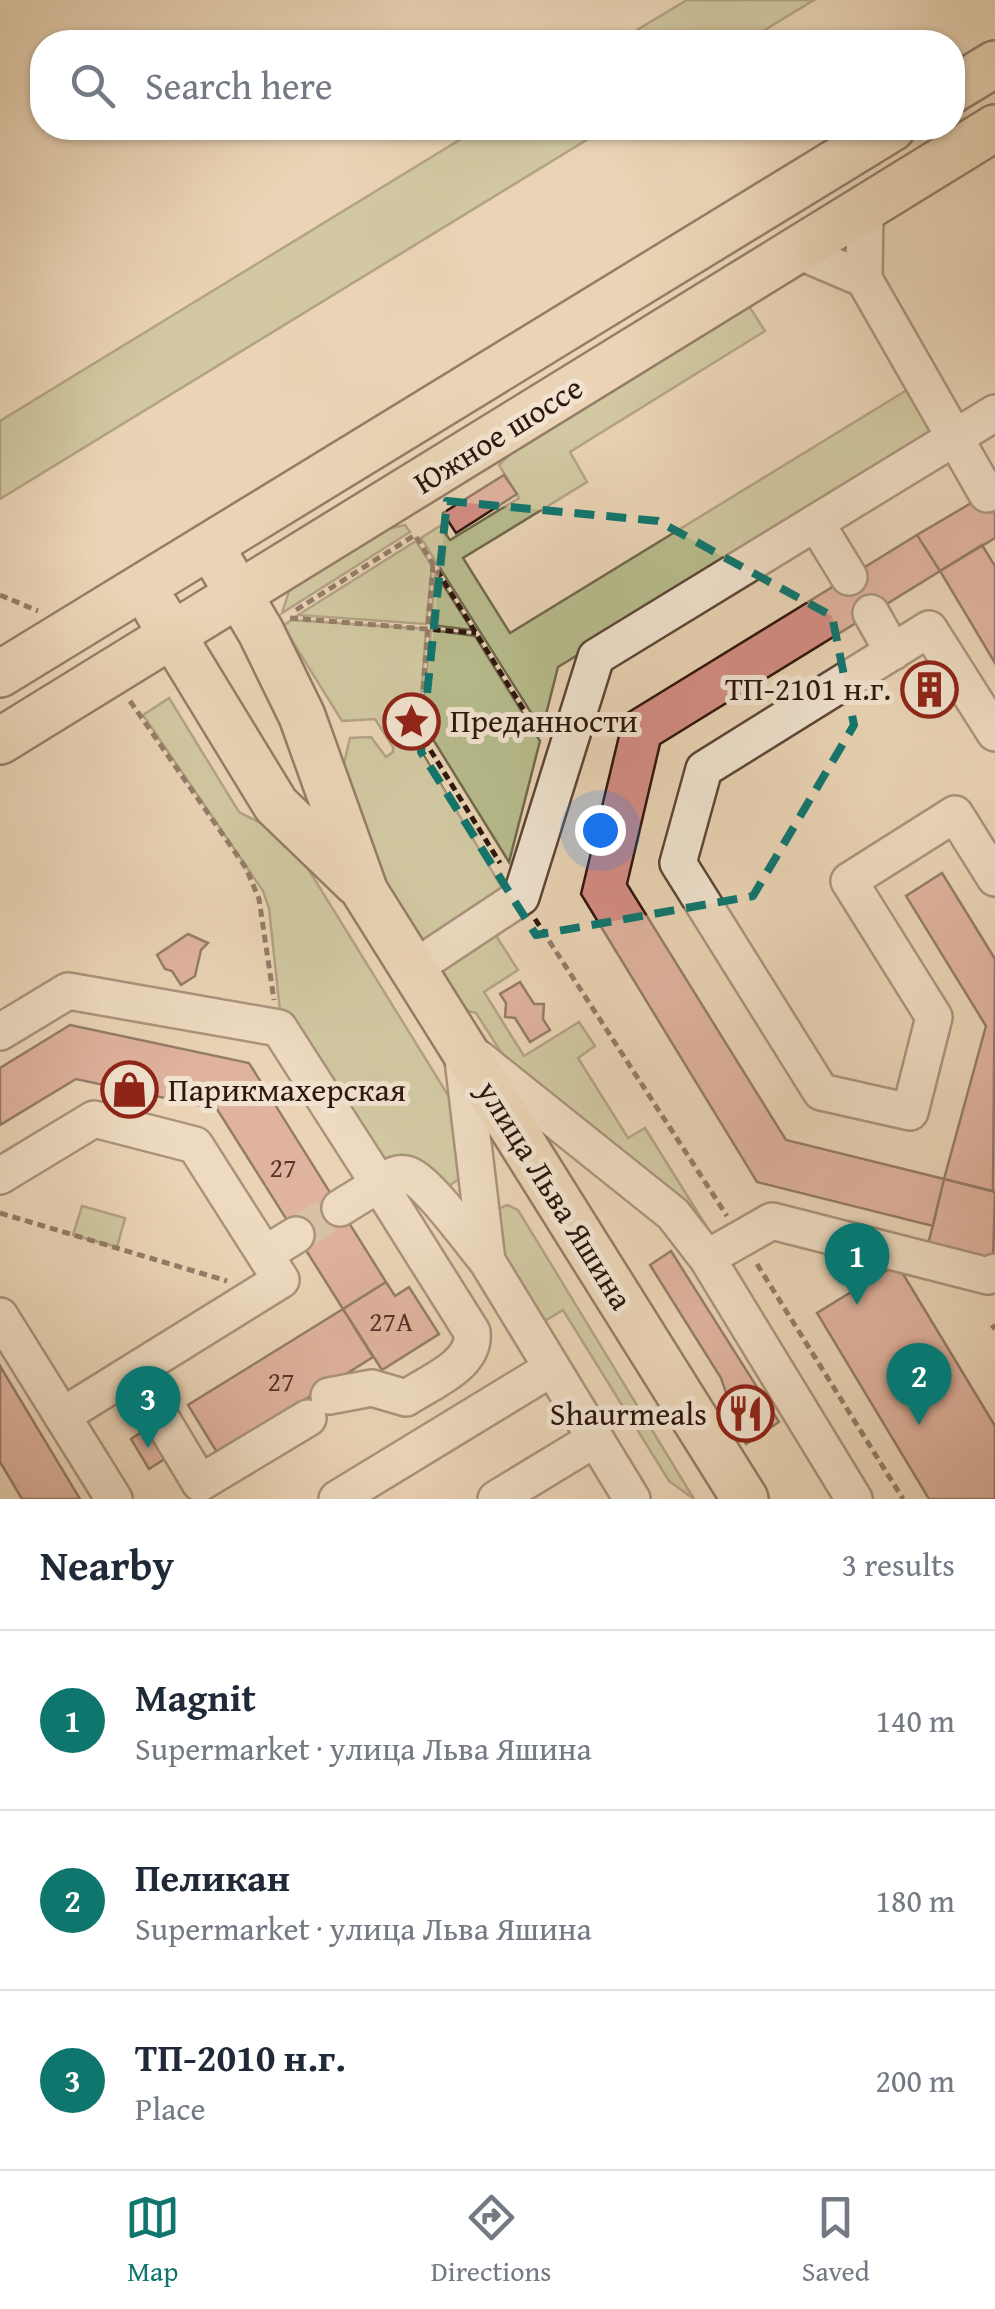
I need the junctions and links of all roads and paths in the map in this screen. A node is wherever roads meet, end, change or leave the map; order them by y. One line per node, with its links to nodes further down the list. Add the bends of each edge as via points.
1 (995, 64): 2 (main road)
2 (965, 82)
3 (995, 128): 5 (main road, Южное шоссе)
4 (872, 140): 12 (main road, Южное шоссе)
5 (865, 207): 6 (main road, Южное шоссе); 7 (street)
6 (796, 250): 7 (street); 16 (main road, Южное шоссе)
7 (864, 279): 9 (street)
8 (995, 413): 9 (street)
9 (953, 438): 10 (street); 11 (street)
10 (987, 494)
11 (816, 523): 14 (street); 34 (street, via 596,657)
12 (210, 546): 15 (main road, Южное шоссе); 16 (main road, улица Льва Яшина)
13 (433, 564): 18 (path, via 415,535); 22 (path); 23 (path)
14 (849, 577)
15 (143, 587): 24 (main road, улица Льва Яшина); 28 (main road, Южное шоссе)
16 (240, 594): 24 (main road, Южное шоссе); 26 (main road, улица Льва Яшина)
17 (0, 595): 19 (path)
18 (296, 610)
19 (44, 614)
20 (871, 614): 25 (street)
21 (284, 617): 22 (path)
22 (428, 627): 23 (path); 30 (path)
23 (476, 633): 34 (path)
24 (172, 635): 27 (main road, Южное шоссе); 29 (main road, улица Льва Яшина)
25 (893, 652): 32 (street, via 929,629); 35 (street, via 704,769 678,864 821,1092 910,1112 934,1017 850,880 955,814)
26 (278, 663): 29 (main road, via 272,694 258,709); 36 (main road, улица Льва Яшина)
27 (112, 672): 33 (main road, Южное шоссе); 39 (path, via 246,868 259,899)
28 (0, 674)
29 (212, 702): 36 (main road, улица Льва Яшина, via 276,804)
30 (421, 715)
31 (410, 717): 37 (path)
32 (995, 733)
33 (0, 741)
34 (562, 772): 37 (street)
35 (992, 867)
36 (366, 892): 38 (main road, улица Льва Яшина)
37 (521, 898): 38 (street); 47 (path)
38 (414, 968): 41 (main road, улица Льва Яшина)
39 (279, 1028): 40 (street, via 68,991); 43 (street)
40 (0, 1032)
41 (462, 1045): 49 (street, via 674,1214); 50 (street); 62 (main road, улица Льва Яшина)
42 (0, 1176): 48 (street, via 94,1119 195,1145)
43 (379, 1184): 44 (street); 50 (street, via 396,1174 421,1183); 55 (street, via 472,1332 467,1358 406,1398 372,1388 318,1407 200,1483)
44 (340, 1208)
45 (0, 1213): 52 (path)
46 (296, 1235): 48 (street)
47 (741, 1238): 49 (street); 51 (street, via 772,1220 988,1276); 64 (path)
48 (265, 1254): 52 (street, via 280,1280)
49 (707, 1258): 63 (street)
50 (486, 1261): 54 (street)
51 (995, 1272)
52 (261, 1292): 55 (street)
53 (0, 1316): 56 (street)
54 (552, 1368): 57 (street); 60 (street)
55 (134, 1372): 56 (street)
56 (62, 1416): 59 (street)
57 (595, 1439): 58 (street); 61 (street)
58 (625, 1497)
59 (114, 1499)
60 (337, 1499)
61 (496, 1499)
62 (745, 1499)
63 (854, 1499)
64 (903, 1499)

